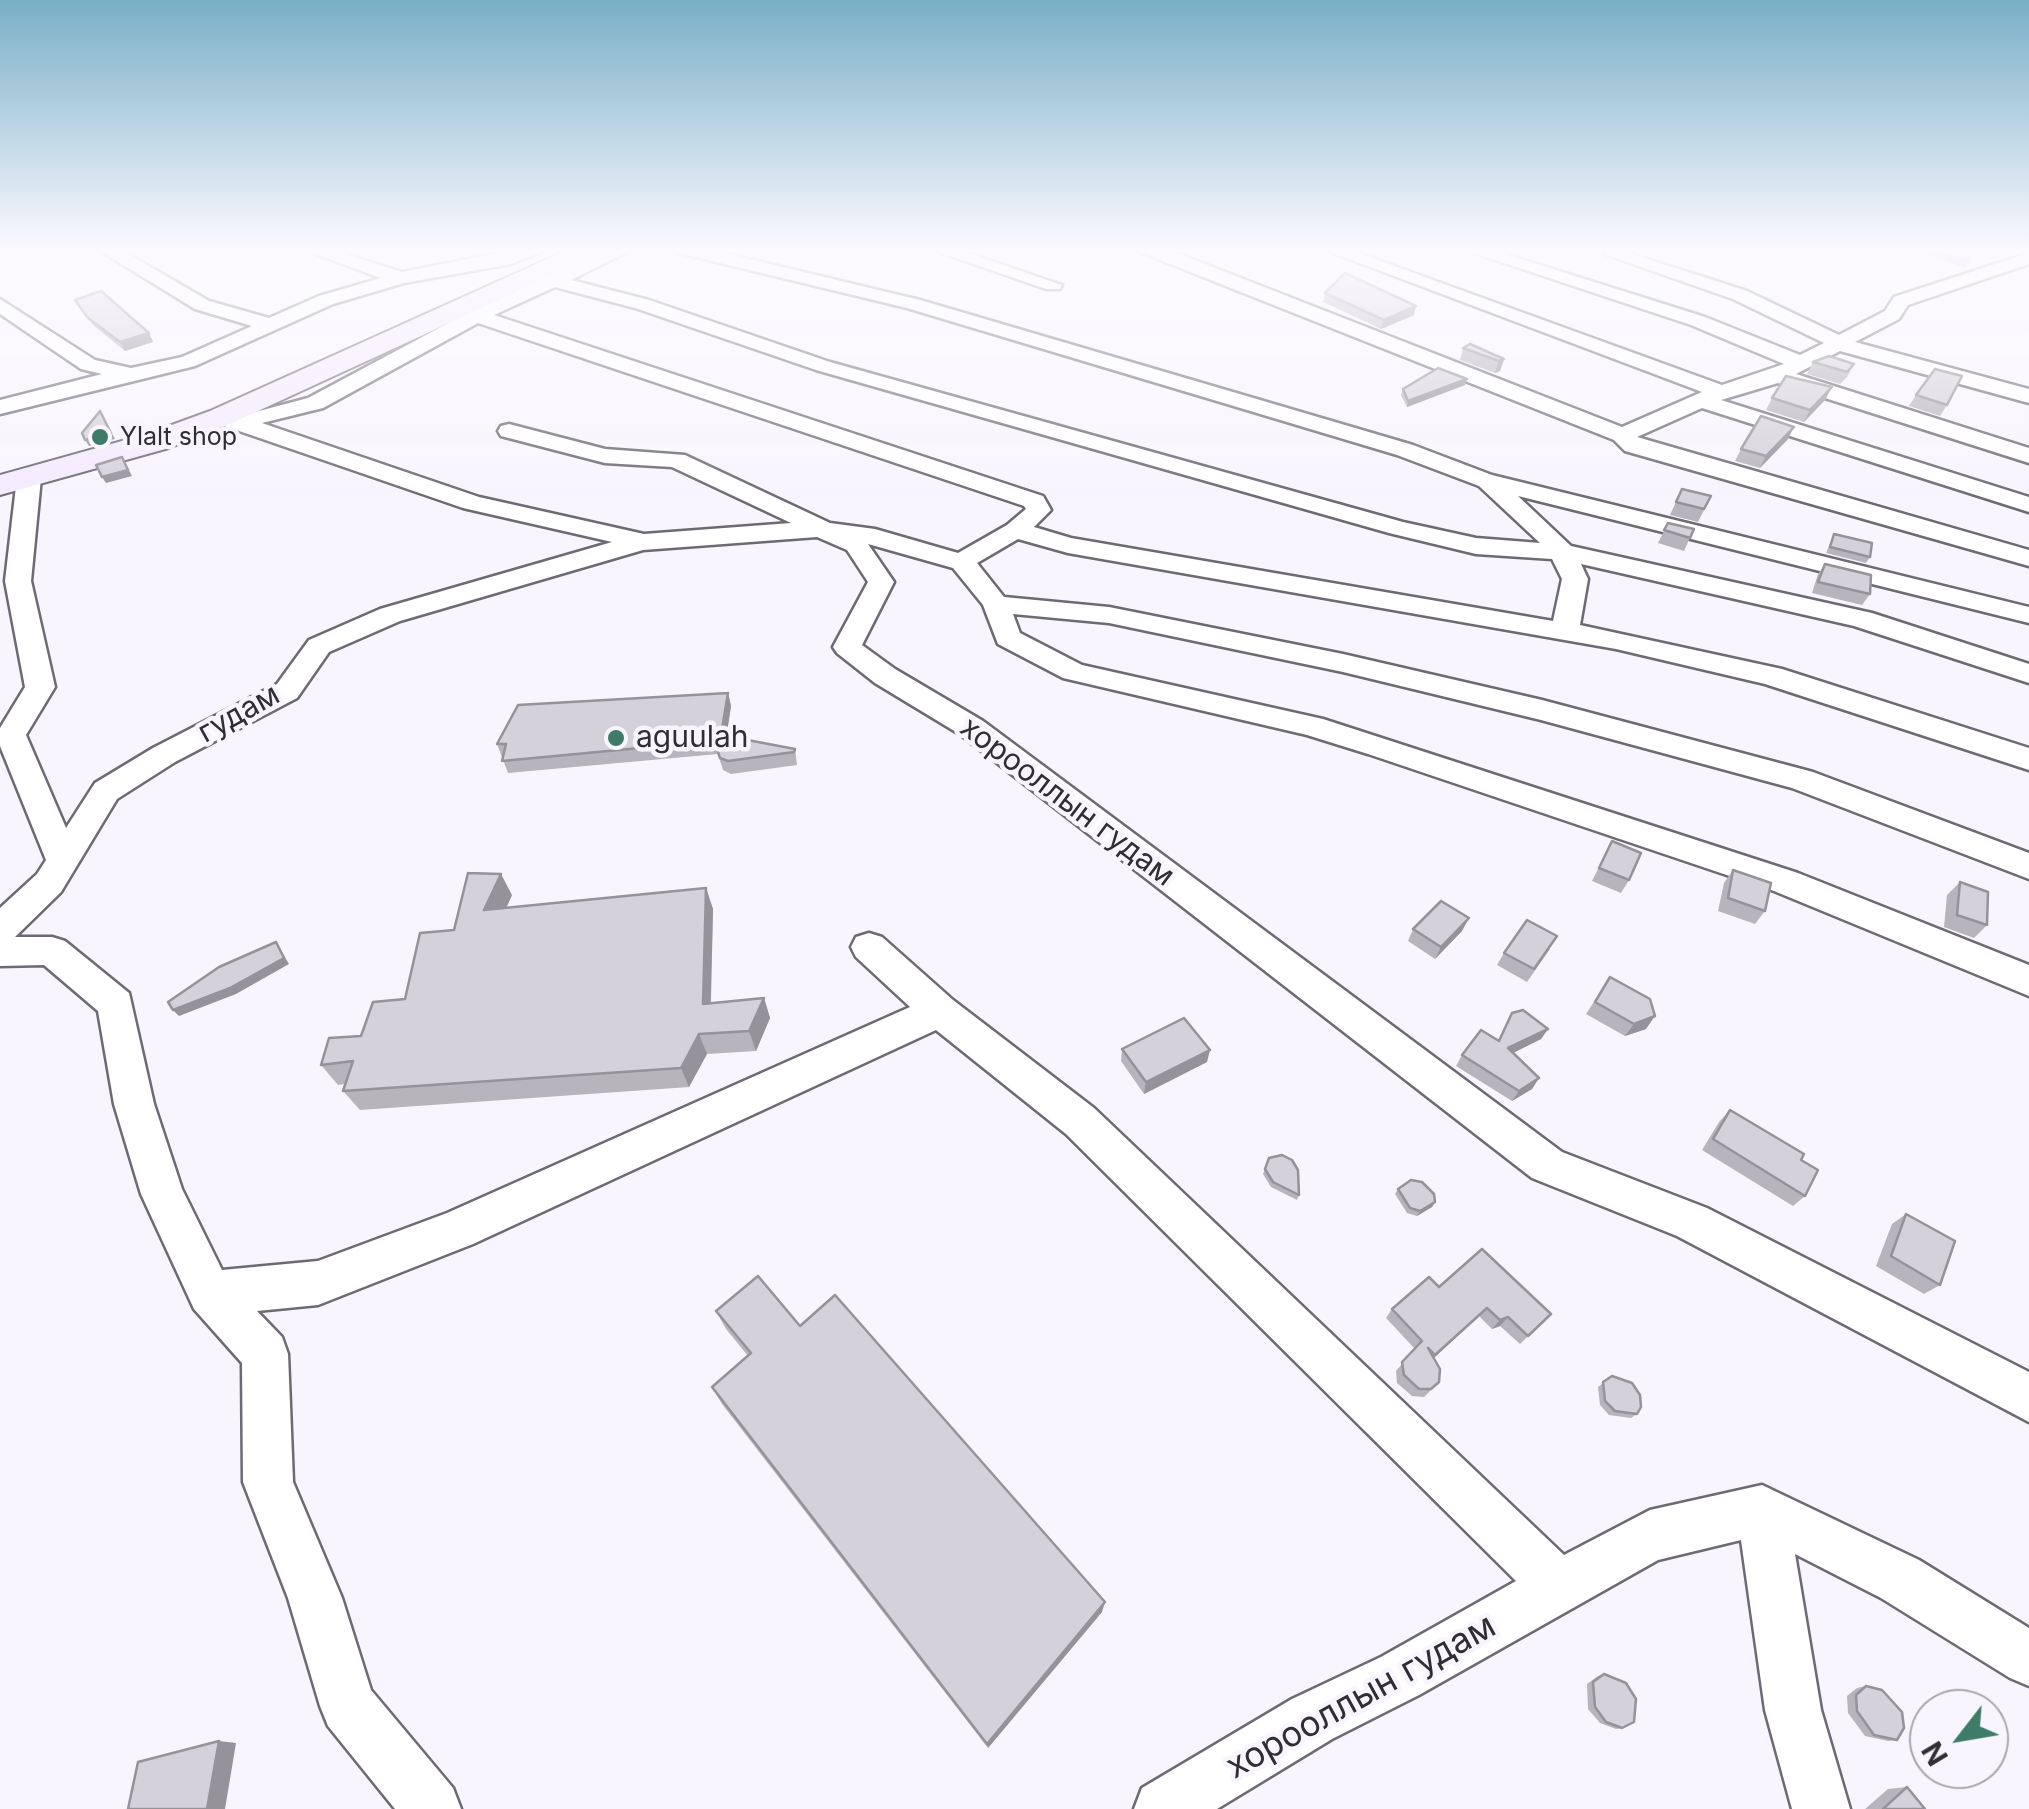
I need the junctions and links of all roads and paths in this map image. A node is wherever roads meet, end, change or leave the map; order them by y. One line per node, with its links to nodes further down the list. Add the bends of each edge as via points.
1 (40, 332): 15 (street, via 88,365)
2 (253, 332): 15 (street, via 188,362)
3 (423, 332): 20 (main road)
4 (446, 332): 20 (street, via 315,403)
5 (526, 332): 29 (street, via 1034,501 1038,510)
6 (725, 332): 31 (street, via 1398,528 1476,546)
7 (1008, 332): 25 (street, via 1405,450)
8 (1362, 332): 22 (street)
9 (1545, 332): 18 (street)
10 (1726, 332): 14 (street)
11 (1818, 332): 13 (street)
12 (1862, 332): 13 (street)
13 (1842, 344): 14 (street); 17 (street)
14 (1800, 362): 16 (street)
15 (131, 374): 19 (street)
16 (1775, 377): 18 (street); 23 (street)
17 (2029, 396)
18 (1711, 397): 22 (street); 27 (street)
19 (0, 407)
20 (231, 421): 24 (main road); 30 (street, via 472,503)
21 (509, 431): 28 (street, хорооллын гудам, via 605,456 678,460)
22 (1622, 435): 32 (street, via 1633,446)
23 (2029, 456)
24 (30, 478): 26 (main road); 39 (street, via 18,582 40,687 12,735)
25 (1484, 480): 31 (street); 35 (street)
26 (0, 485)
27 (2029, 505)
28 (817, 529): 30 (street); 33 (street, via 876,537); 47 (street, хорооллын гудам, via 856,546 882,582 847,647 986,739 1546,1164 1692,1222)
29 (1016, 530): 33 (street); 36 (street, via 1068,545)
30 (644, 542): 39 (street, гудам, via 390,615 320,646 286,691 106,791)
31 (1562, 552): 36 (street, via 1575,579); 37 (street, via 1862,619)
32 (2029, 558)
33 (962, 562): 34 (street)
34 (996, 604): 40 (street, via 1109,615 1542,710 1802,780); 44 (street, via 1008,638 1073,672 1362,742 1786,882)
35 (2029, 614)
36 (1565, 632): 38 (street, via 1772,676)
37 (2029, 674)
38 (2029, 759)
39 (63, 861): 41 (street, гудам)
40 (2029, 866)
41 (0, 930)
42 (869, 948): 45 (street)
43 (0, 952): 46 (street, via 52,951 116,1004 134,1104 162,1194)
44 (2029, 981)
45 (940, 1011): 46 (street, via 458,1230 318,1283); 49 (street, via 1080,1121)
46 (210, 1293): 51 (street, via 265,1354 268,1482 348,1706)
47 (2029, 1398)
48 (1762, 1510): 49 (street, хорооллын гудам, via 1650,1536); 50 (street, via 1900,1579); 53 (street, via 1794,1710)
49 (1559, 1586): 52 (street, хорооллын гудам)
50 (2029, 1660)
51 (432, 1809)
52 (1163, 1809)
53 (1821, 1809)

